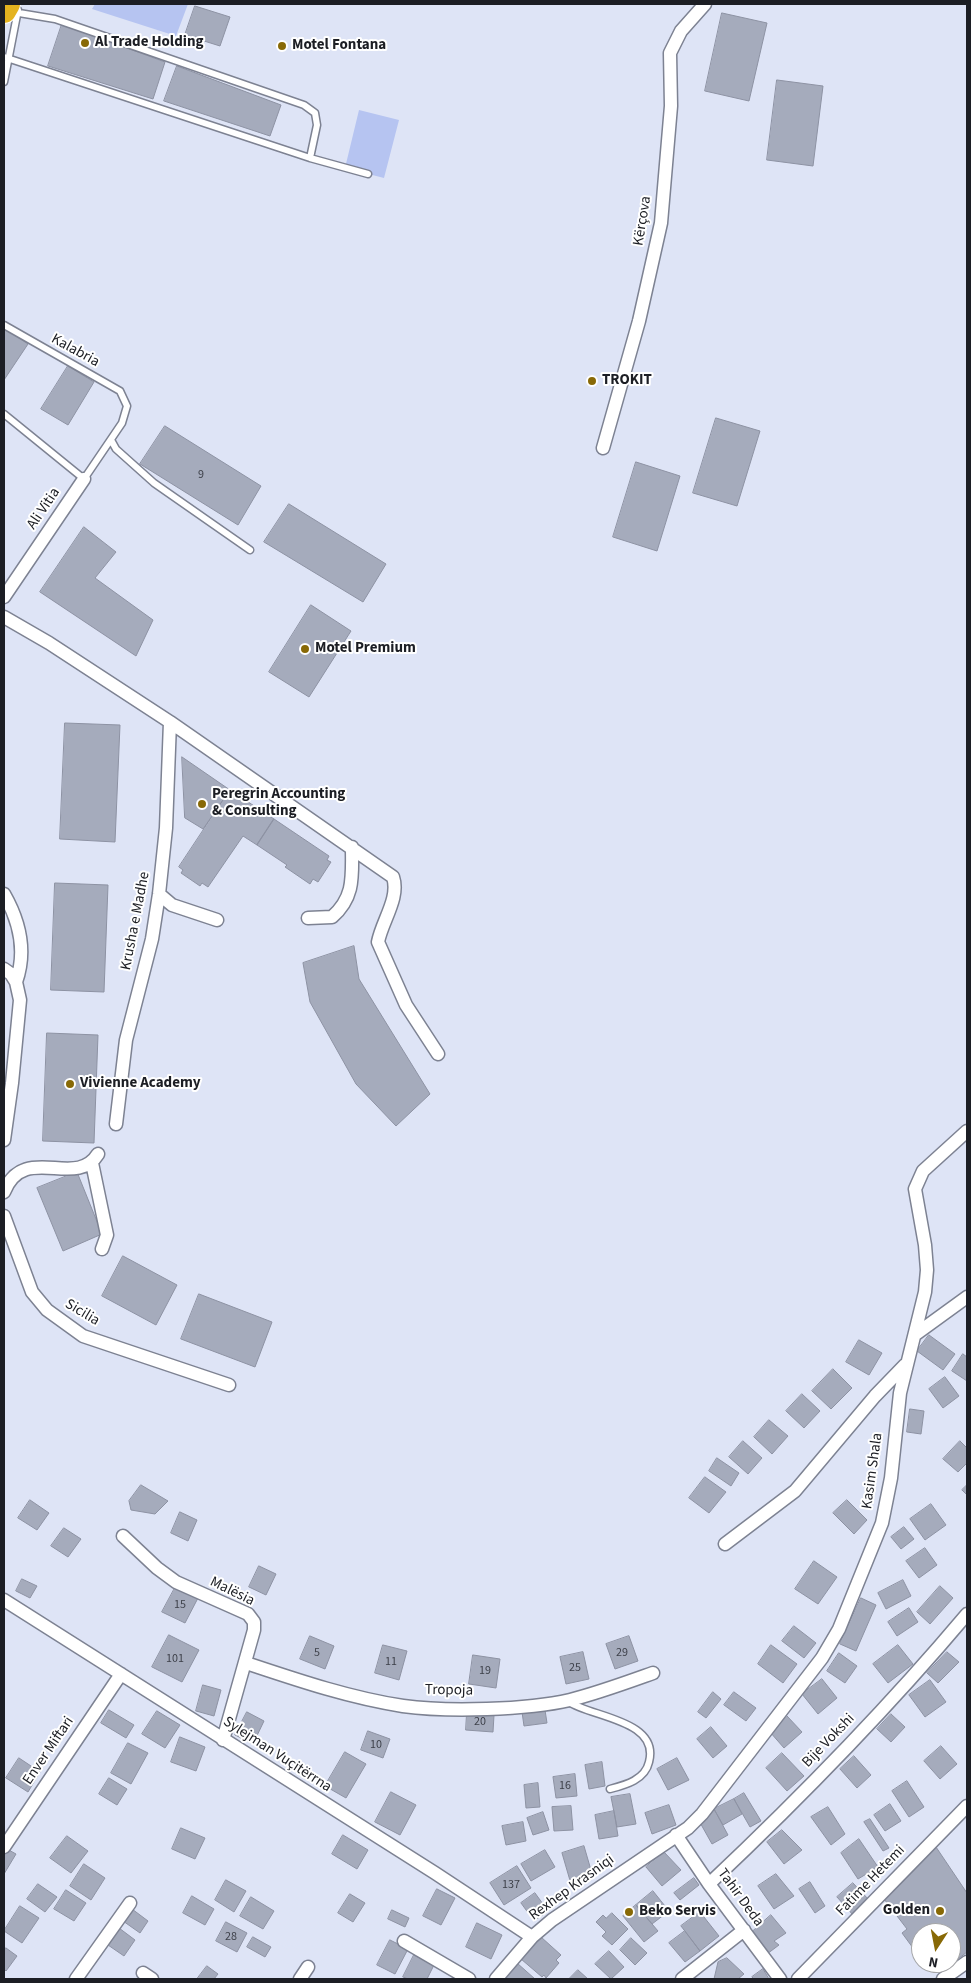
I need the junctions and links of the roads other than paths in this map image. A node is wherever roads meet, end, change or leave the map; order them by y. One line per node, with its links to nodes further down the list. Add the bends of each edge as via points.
1 (18, 4): 3 (lane)
2 (705, 4): 12 (street, Kërçova, via 681,31 670,53 671,106 661,223 639,321)
3 (10, 9): 4 (lane); 6 (lane, via 56,19 304,104 315,113 317,125)
4 (6, 57): 5 (lane); 6 (lane)
5 (4, 82)
6 (310, 158): 7 (lane)
7 (368, 174)
8 (4, 326): 9 (lane, Kalabria, via 120,390)
9 (127, 406): 11 (lane, Ali Vitia)
10 (4, 414): 13 (lane)
11 (111, 440): 13 (lane, Ali Vitia); 14 (lane, via 116,450 154,483)
12 (603, 448)
13 (84, 479): 15 (street, Ali Vitia)
14 (250, 550)
15 (4, 597)
16 (4, 617): 17 (street)
17 (170, 722): 18 (street); 20 (street, Krusha e Madhe, via 166,828)
18 (352, 847): 21 (street, via 350,897 332,917); 25 (street, via 393,877 396,885 378,942 406,1006)
19 (4, 894): 24 (street, via 21,940 21,968)
20 (159, 894): 22 (street, via 172,905); 26 (street, Krusha e Madhe, via 152,939 126,1040)
21 (308, 918)
22 (217, 920)
23 (4, 969): 24 (street)
24 (16, 982): 28 (street, via 20,1000)
25 (438, 1054)
26 (116, 1124)
27 (967, 1131): 33 (street, Kasim Shala, via 918,1178 916,1202 927,1270)
28 (4, 1140)
29 (4, 1192): 31 (street, via 13,1176 32,1167 82,1168 95,1158 107,1234)
30 (4, 1216): 35 (street, Sicilia, via 32,1292 47,1310 82,1336)
31 (102, 1249)
32 (967, 1297): 33 (street)
33 (916, 1334): 34 (street, Kasim Shala)
34 (906, 1365): 37 (street, via 875,1396 795,1491); 47 (street, Kasim Shala, via 887,1503 839,1629 813,1672 702,1814 688,1828)
35 (229, 1385)
36 (123, 1536): 40 (street, Malësia, via 176,1582 248,1614 254,1622 254,1630)
37 (725, 1544)
38 (4, 1600): 42 (street, Sylejman Vuçitërrna)
39 (967, 1614): 49 (street, Bije Vokshi, via 894,1697 780,1816)
40 (246, 1663): 43 (street, Tropoja, via 320,1687 404,1706 486,1708); 44 (street, Malësia)
41 (653, 1673): 43 (street, Tropoja)
42 (121, 1674): 44 (street, Sylejman Vuçitërrna); 48 (street, Enver Miftari)
43 (568, 1700): 45 (lane, via 582,1709 628,1724 649,1745 651,1755 642,1775)
44 (223, 1740): 52 (street, Sylejman Vuçitërrna)
45 (610, 1789)
46 (967, 1806): 62 (street, Fatime Hetemi)
47 (676, 1834): 49 (street, Tahir Deda); 52 (street, Rexhep Krasniqi)
48 (5, 1841)
49 (709, 1884): 51 (street, Tahir Deda)
50 (130, 1903): 56 (street)
51 (744, 1930): 60 (street); 61 (street, Tahir Deda)
52 (532, 1937): 59 (street, Rexhep Krasniqi)
53 (404, 1941): 58 (street)
54 (967, 1962): 63 (street)
55 (308, 1967): 57 (street)
56 (76, 1979)
57 (300, 1979)
58 (470, 1979)
59 (496, 1979)
60 (682, 1979)
61 (780, 1979)
62 (798, 1979)
63 (943, 1979)

